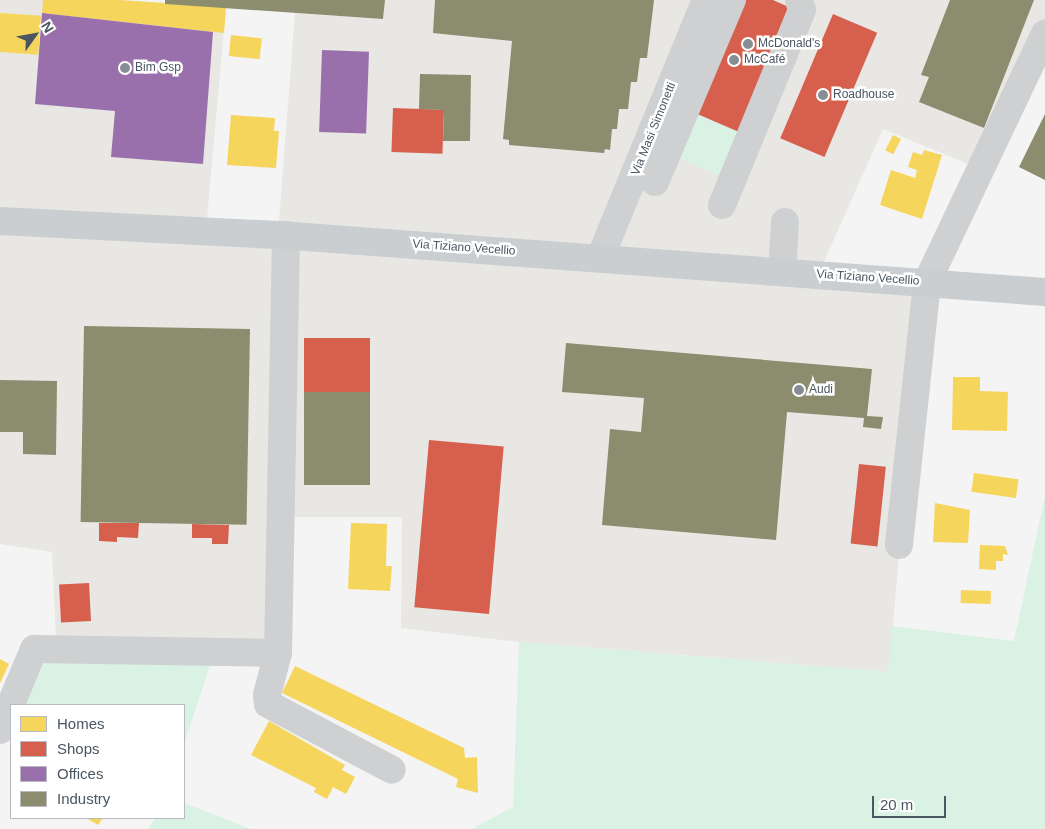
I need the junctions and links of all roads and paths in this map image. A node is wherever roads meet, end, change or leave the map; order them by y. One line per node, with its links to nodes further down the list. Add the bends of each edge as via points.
1 (706, 0): 10 (street, Via Masi Simonetti)
2 (732, 0): 5 (street)
3 (799, 0): 6 (street, via 802,10)
4 (1045, 34): 12 (street, Via Tiziano Vecellio)
5 (655, 182)
6 (722, 204)
7 (0, 221): 9 (main road, Via Tiziano Vecellio)
8 (785, 222): 11 (street)
9 (286, 236): 10 (main road, Via Tiziano Vecellio); 15 (street)
10 (600, 258): 11 (main road, Via Tiziano Vecellio)
11 (782, 271): 12 (main road, Via Tiziano Vecellio)
12 (927, 282): 13 (main road, Via Tiziano Vecellio); 14 (street)
13 (1045, 292)
14 (899, 544)
15 (278, 653): 16 (street, via 34,649); 19 (street, via 267,695 268,704)
16 (11, 704)
17 (10, 706): 18 (street)
18 (0, 730)
19 (392, 770)

